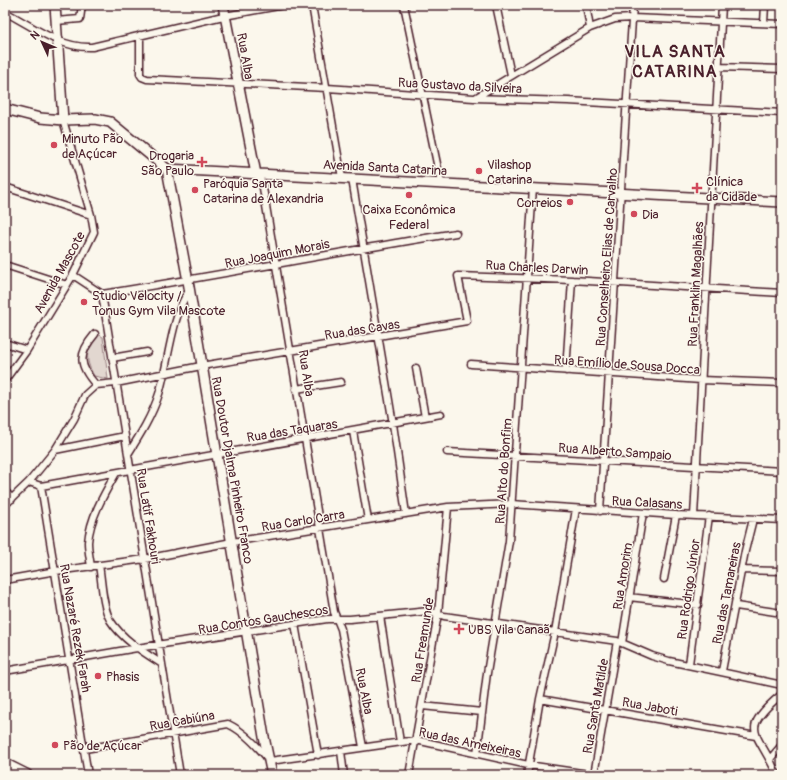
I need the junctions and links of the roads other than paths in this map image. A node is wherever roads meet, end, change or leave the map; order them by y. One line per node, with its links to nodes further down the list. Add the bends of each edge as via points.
1 (55, 5): 15 (street)
2 (82, 5): 15 (street, via 80,19)
3 (223, 5): 13 (street, Rua Alba)
4 (284, 5): 13 (street)
5 (312, 5): 26 (street)
6 (404, 5): 27 (street)
7 (496, 5): 24 (street)
8 (586, 5): 19 (street)
9 (633, 5): 14 (street, Rua Conselheiro Elias de Carvalho)
10 (722, 5): 16 (street, Rua Franklin Magalhães)
11 (765, 5): 17 (street)
12 (5, 12): 21 (street)
13 (225, 16): 20 (street); 25 (street, Rua Alba)
14 (632, 18): 16 (street); 19 (street, via 615,19); 29 (street, Rua Conselheiro Elias de Carvalho)
15 (56, 21): 21 (street)
16 (721, 21): 17 (street); 22 (street, Rua Franklin Magalhães)
17 (764, 23): 18 (street)
18 (782, 24)
19 (590, 28): 24 (street)
20 (140, 35): 21 (street, via 81,48); 25 (street, Rua Gustavo da Silveira, via 140,74 147,80)
21 (58, 41): 33 (street)
22 (718, 67): 23 (street); 30 (street, Rua Franklin Magalhães)
23 (782, 69)
24 (511, 75): 28 (street)
25 (237, 84): 26 (street, Rua Gustavo da Silveira); 35 (street, Rua Alba)
26 (327, 88): 27 (street, Rua Gustavo da Silveira); 36 (street)
27 (424, 94): 28 (street, Rua Gustavo da Silveira); 38 (street)
28 (474, 98): 29 (street, Rua Gustavo da Silveira)
29 (627, 104): 30 (street, Rua Gustavo da Silveira); 41 (street, Rua Conselheiro Elias de Carvalho)
30 (716, 109): 32 (street, Rua Gustavo da Silveira); 42 (street, Rua Franklin Magalhães)
31 (5, 110): 33 (street)
32 (782, 113)
33 (63, 120): 34 (street, via 95,119 110,122); 44 (street, Avenida Mascote)
34 (167, 169): 35 (street, Avenida Santa Catarina); 53 (street, Rua Doutor Djalma Pinheiro Franco)
35 (256, 174): 36 (street, Avenida Santa Catarina); 48 (street, Rua Alba, via 262,182)
36 (342, 178): 37 (street, Avenida Santa Catarina)
37 (352, 179): 38 (street, Avenida Santa Catarina); 46 (street)
38 (441, 183): 40 (street, Avenida Santa Catarina)
39 (5, 187): 44 (street)
40 (533, 188): 41 (street, Avenida Santa Catarina); 51 (street, Rua Alto do Bonfim)
41 (622, 194): 42 (street, Avenida Santa Catarina); 54 (street, Rua Conselheiro Elias de Carvalho)
42 (711, 198): 43 (street, Avenida Santa Catarina); 56 (street, Rua Franklin Magalhães)
43 (782, 202)
44 (91, 215): 49 (street, Avenida Mascote, via 94,232)
45 (456, 234): 46 (street, Rua Joaquim Morais)
46 (364, 248): 48 (street, Rua Joaquim Morais); 61 (street)
47 (5, 265): 55 (street)
48 (276, 265): 53 (street, Rua Joaquim Morais); 65 (street, Rua Alba)
49 (73, 275): 55 (street, Avenida Mascote); 59 (street)
50 (458, 276): 51 (street, Rua Charles Darwin); 61 (street, Rua das Cavas, via 467,321)
51 (526, 278): 52 (street, Rua Charles Darwin); 69 (street, Rua Alto do Bonfim)
52 (572, 280): 54 (street, Rua Charles Darwin); 71 (street)
53 (188, 281): 57 (street, Rua Doutor Djalma Pinheiro Franco); 59 (street, Rua Joaquim Morais)
54 (615, 283): 56 (street, Rua Charles Darwin); 73 (street, Rua Conselheiro Elias de Carvalho)
55 (67, 284): 63 (street, Avenida Mascote)
56 (706, 289): 58 (street, Rua Charles Darwin); 75 (street, Rua Franklin Magalhães)
57 (189, 292): 68 (street, Rua Doutor Djalma Pinheiro Franco); 72 (street, via 180,308)
58 (782, 293)
59 (102, 294): 66 (street, Rua Latif Fakhouri)
60 (95, 334): 79 (street, via 84,348 82,357 84,370)
61 (378, 338): 65 (street, Rua das Cavas); 83 (street)
62 (5, 343): 63 (street)
63 (27, 350): 74 (street, Avenida Mascote)
64 (147, 352): 66 (street)
65 (290, 352): 68 (street, Rua das Cavas); 80 (street, Rua Alba)
66 (112, 358): 77 (street, Rua Latif Fakhouri)
67 (471, 364): 69 (street, Rua Emílio de Sousa Docca)
68 (202, 366): 72 (street, Rua das Cavas); 90 (street, Rua Doutor Djalma Pinheiro Franco)
69 (520, 367): 71 (street, Rua Emílio de Sousa Docca); 91 (street, Rua Alto do Bonfim)
70 (416, 368): 82 (street)
71 (566, 371): 73 (street, Rua Emílio de Sousa Docca)
72 (164, 374): 77 (street, Rua das Cavas); 89 (street, via 153,408)
73 (610, 374): 75 (street, Rua Emílio de Sousa Docca); 92 (street, Rua Conselheiro Elias de Carvalho)
74 (5, 380)
75 (700, 380): 78 (street, Rua Emílio de Sousa Docca); 93 (street, Rua Franklin Magalhães)
76 (341, 382): 80 (street)
77 (116, 383): 79 (street, Rua das Cavas); 85 (street, Rua Latif Fakhouri)
78 (782, 383)
79 (96, 385): 87 (street, via 87,391)
80 (296, 389): 86 (street, Rua Alba)
81 (441, 414): 82 (street, Rua das Taquaras)
82 (425, 417): 83 (street, Rua das Taquaras)
83 (393, 424): 84 (street, Rua das Taquaras); 107 (street)
84 (353, 432): 86 (street, Rua das Taquaras); 112 (street)
85 (125, 436): 87 (street); 89 (street, Rua Latif Fakhouri)
86 (305, 439): 90 (street, Rua das Taquaras); 114 (street, Rua Alba)
87 (55, 450): 97 (street)
88 (447, 452): 91 (street, Rua Alberto Sampaio)
89 (128, 454): 94 (street, Rua Latif Fakhouri)
90 (216, 454): 94 (street, Rua das Taquaras); 115 (street, Rua Doutor Djalma Pinheiro Franco)
91 (515, 456): 92 (street, Rua Alberto Sampaio); 101 (street, Rua Alto do Bonfim)
92 (603, 461): 93 (street, Rua Alberto Sampaio); 105 (street, Rua Conselheiro Elias de Carvalho)
93 (696, 467): 95 (street, Rua Alberto Sampaio); 109 (street, Rua Franklin Magalhães)
94 (130, 470): 96 (street, Rua das Taquaras); 116 (street, Rua Latif Fakhouri)
95 (782, 471)
96 (116, 473): 98 (street, Rua das Taquaras); 118 (street, via 96,511 91,528 88,543)
97 (29, 482): 98 (street, Rua das Taquaras); 100 (street)
98 (41, 486): 120 (street, Rua Nazaré Rezek Farah)
99 (5, 491): 100 (street)
100 (12, 499): 102 (street)
101 (511, 504): 103 (street, Rua Carlo Carra); 104 (street, Rua Calasans); 131 (street, Rua Alto do Bonfim, via 509,541)
102 (5, 505)
103 (448, 507): 107 (street, Rua Carlo Carra); 128 (street, Rua Freamunde)
104 (576, 509): 105 (street, Rua Calasans); 134 (street)
105 (600, 511): 106 (street, Rua Calasans)
106 (643, 513): 108 (street, Rua Calasans); 124 (street, Rua Amorim)
107 (406, 514): 112 (street, Rua Carlo Carra)
108 (676, 515): 109 (street, Rua Calasans); 122 (street)
109 (694, 516): 110 (street, Rua Calasans)
110 (709, 516): 111 (street, Rua Calasans); 125 (street, Rua Rodrigo Júnior)
111 (753, 519): 113 (street, Rua Calasans); 119 (street, Rua das Tamareiras)
112 (368, 520): 114 (street, Rua Carlo Carra)
113 (782, 520)
114 (321, 528): 115 (street, Rua Carlo Carra); 130 (street, Rua Alba)
115 (232, 542): 116 (street, Rua Carlo Carra); 133 (street, Rua Doutor Djalma Pinheiro Franco)
116 (145, 559): 117 (street, Rua Carlo Carra); 136 (street, Rua Latif Fakhouri)
117 (99, 565): 118 (street, Rua Carlo Carra); 137 (street, via 106,610 110,619)
118 (91, 567): 120 (street, Rua Carlo Carra)
119 (741, 570): 121 (street); 126 (street, Rua das Tamareiras)
120 (56, 571): 123 (street, Rua Carlo Carra); 138 (street, Rua Nazaré Rezek Farah)
121 (782, 571)
122 (664, 579)
123 (5, 580)
124 (629, 597): 125 (street); 135 (street, Rua Amorim)
125 (698, 605): 140 (street, Rua Rodrigo Júnior)
126 (736, 606): 127 (street); 142 (street, Rua das Tamareiras)
127 (782, 613)
128 (438, 614): 129 (street, Rua Contos Gauchescos, via 429,611); 131 (street, Rua Contos Gauchescos); 146 (street, Rua Freamunde)
129 (380, 616): 130 (street, Rua Contos Gauchescos); 152 (street)
130 (337, 619): 132 (street, Rua Contos Gauchescos); 154 (street, Rua Alba)
131 (496, 622): 134 (street, Rua Contos Gauchescos); 148 (street, Rua Alto do Bonfim)
132 (295, 624): 133 (street, Rua Contos Gauchescos); 157 (street)
133 (247, 632): 136 (street, Rua Contos Gauchescos); 160 (street, Rua Doutor Djalma Pinheiro Franco)
134 (555, 632): 135 (street, Rua Contos Gauchescos); 145 (street)
135 (619, 642): 140 (street, Rua Contos Gauchescos, via 652,656); 147 (street, Rua Santa Matilde)
136 (159, 646): 137 (street, Rua Contos Gauchescos); 139 (street, Rua Latif Fakhouri)
137 (138, 648): 138 (street, Rua Contos Gauchescos); 139 (street)
138 (71, 660): 141 (street, Rua Contos Gauchescos); 155 (street, Rua Nazaré Rezek Farah)
139 (162, 664): 149 (street, Rua Latif Fakhouri)
140 (688, 664): 142 (street, Rua Contos Gauchescos)
141 (5, 671)
142 (722, 672): 143 (street, Rua Contos Gauchescos)
143 (782, 685)
144 (782, 694): 150 (street, via 759,715 755,724)
145 (540, 699): 147 (street, Rua Jaboti); 162 (street)
146 (422, 706): 148 (street); 151 (street, Rua Freamunde)
147 (605, 710): 150 (street, Rua Jaboti); 170 (street, Rua Santa Matilde)
148 (482, 712): 158 (street, Rua Alto do Bonfim)
149 (173, 732): 155 (street, Rua Cabiúna); 160 (street, Rua Cabiúna, via 228,724 258,747); 165 (street, Rua Latif Fakhouri)
150 (756, 736): 159 (street)
151 (416, 740): 152 (street, Rua das Ameixeiras); 158 (street, Rua das Ameixeiras); 168 (street, Rua Freamunde)
152 (400, 742): 154 (street, Rua das Ameixeiras)
153 (782, 745): 159 (street)
154 (363, 747): 156 (street, Rua das Ameixeiras)
155 (85, 749): 164 (street, Rua Nazaré Rezek Farah)
156 (341, 751): 157 (street, Rua das Ameixeiras); 167 (street)
157 (318, 754): 160 (street, Rua das Ameixeiras)
158 (477, 754): 162 (street, Rua das Ameixeiras)
159 (770, 759): 171 (street)
160 (270, 761): 166 (street, Rua Doutor Djalma Pinheiro Franco)
161 (5, 764): 163 (main road)
162 (528, 765): 169 (street); 170 (street, Rua das Ameixeiras)
163 (27, 775)
164 (88, 775)
165 (180, 775)
166 (272, 775)
167 (344, 775)
168 (410, 775)
169 (527, 775)
170 (594, 775)
171 (777, 775)

